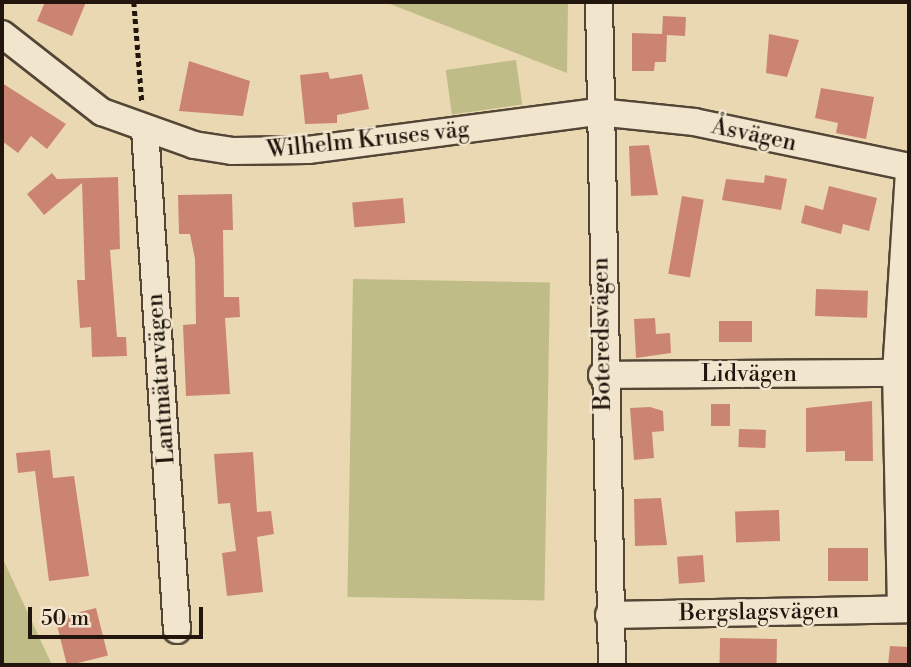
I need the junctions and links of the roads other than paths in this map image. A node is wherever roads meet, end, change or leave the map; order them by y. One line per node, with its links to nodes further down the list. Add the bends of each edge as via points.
1 (599, 2): 3 (street, Boteredsvägen)
2 (2, 34): 4 (street, Wilhelm Kruses väg, via 102,112)
3 (598, 111): 4 (street, Wilhelm Kruses väg, via 268,153 194,145); 5 (street, Åsvägen, via 694,122); 7 (street, Boteredsvägen)
4 (145, 129): 10 (street, Lantmätarvägen)
5 (909, 169): 6 (street)
6 (896, 373): 7 (street, Lidvägen); 8 (street)
7 (602, 375): 9 (street, Boteredsvägen)
8 (905, 609): 9 (street, Bergslagsvägen)
9 (609, 615): 11 (street, Boteredsvägen)
10 (177, 630)
11 (612, 665)

